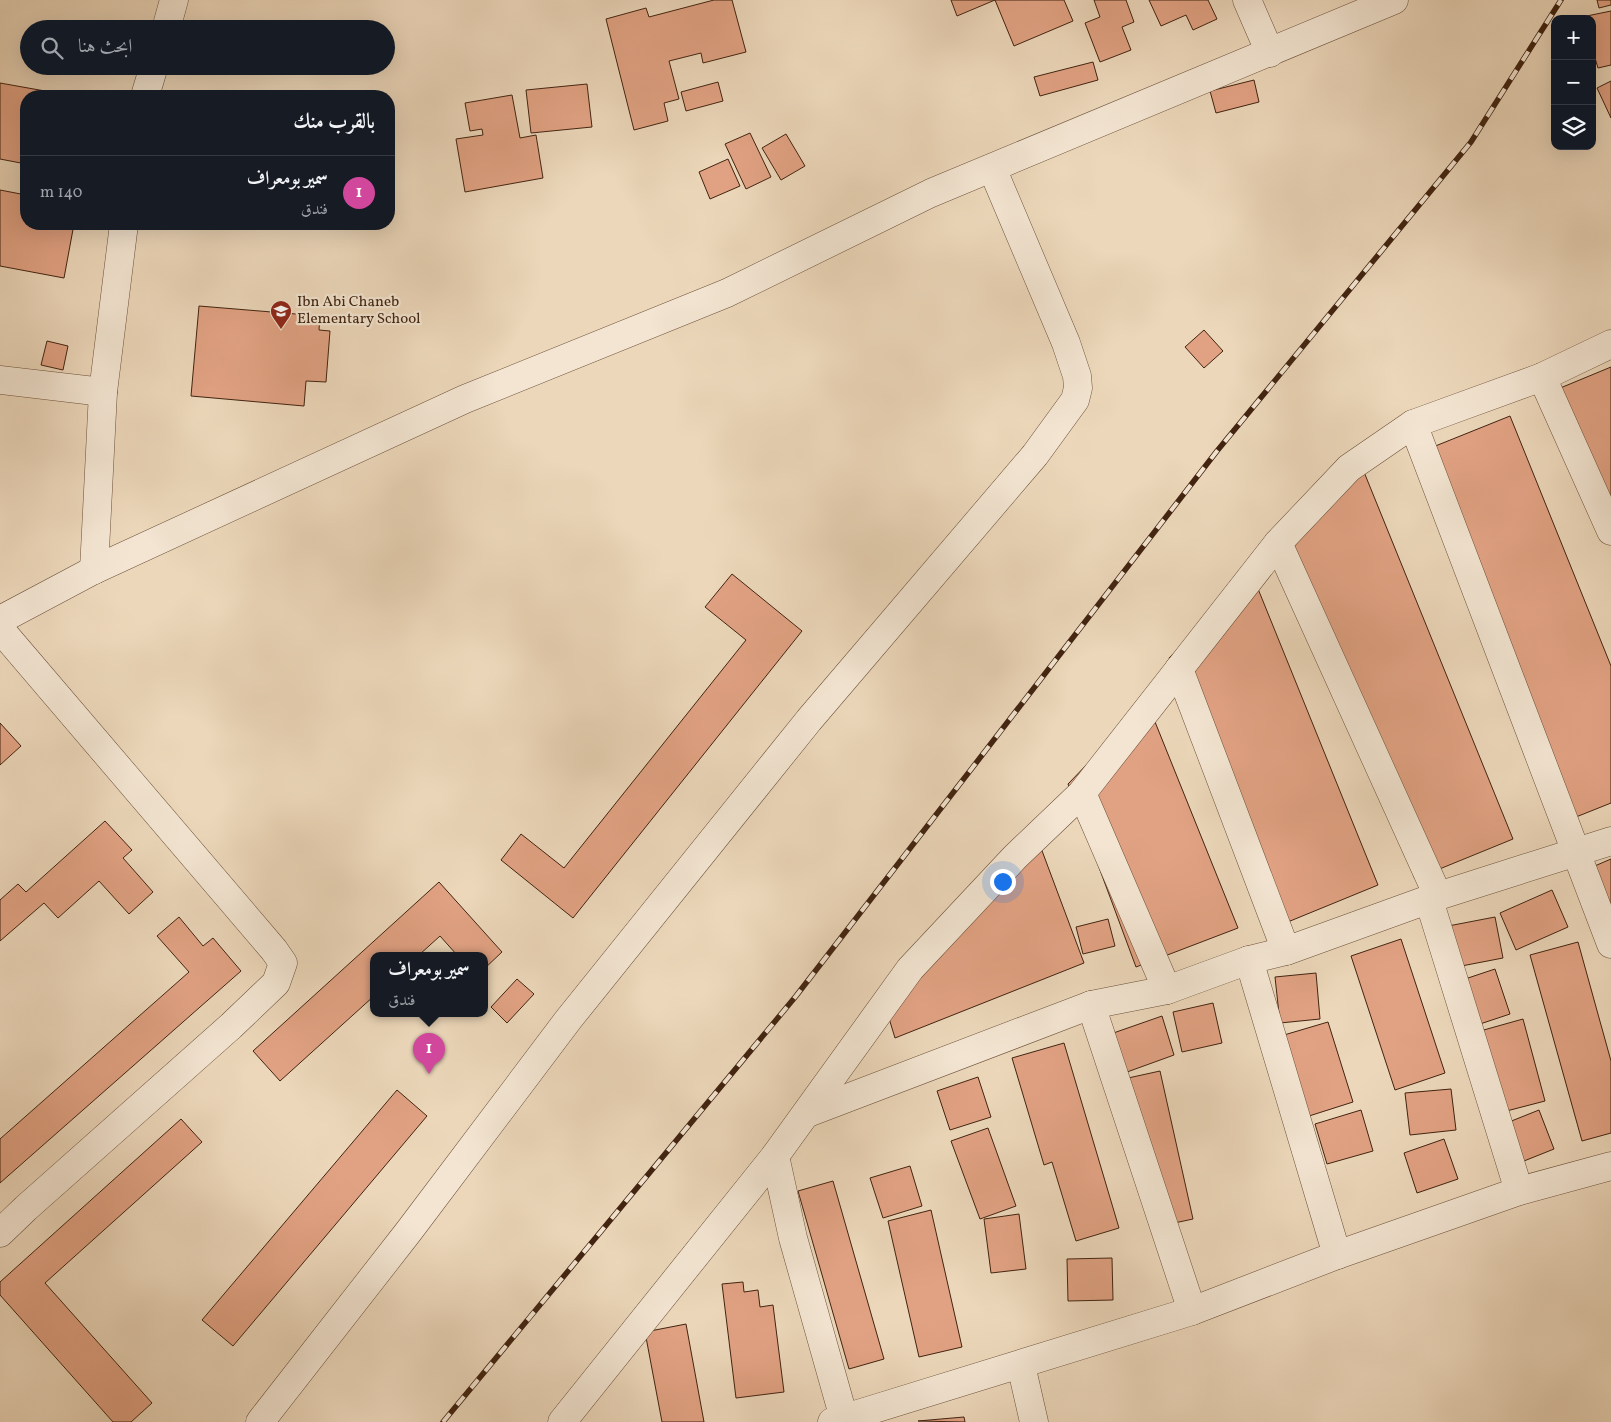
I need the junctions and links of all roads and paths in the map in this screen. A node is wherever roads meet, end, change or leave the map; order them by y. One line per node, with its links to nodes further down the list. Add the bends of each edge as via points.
1 (174, 0): 4 (street)
2 (1247, 0): 5 (street)
3 (1394, 0): 5 (street)
4 (168, 20)
5 (1270, 53): 8 (street)
6 (151, 75): 7 (street)
7 (147, 90)
8 (992, 168): 17 (street, via 931,193 727,293 465,399); 39 (street, via 1066,343 1077,376 1075,400 1036,455 809,720 568,1020)
9 (123, 230): 13 (street)
10 (1611, 344): 11 (street)
11 (1542, 377): 14 (street); 15 (street)
12 (0, 380): 13 (street)
13 (103, 392): 17 (street)
14 (1413, 424): 16 (street, via 1348,468); 23 (street)
15 (1611, 531)
16 (1278, 543): 20 (street); 24 (street)
17 (94, 570): 18 (street)
18 (0, 620)
19 (0, 629): 34 (street, via 283,963 276,983)
20 (1179, 669): 21 (street); 26 (street)
21 (1082, 793): 28 (street); 30 (street, via 1015,857 910,969)
22 (1611, 842): 23 (street)
23 (1577, 853): 24 (street); 25 (street)
24 (1434, 898): 26 (street); 33 (street)
25 (1611, 944)
26 (1286, 951): 27 (street)
27 (1249, 960): 28 (street); 35 (street)
28 (1167, 990): 29 (street)
29 (1091, 1004): 30 (street); 36 (street)
30 (808, 1113): 31 (street)
31 (775, 1156): 38 (street); 40 (street)
32 (1611, 1166): 33 (street)
33 (1519, 1191): 35 (street)
34 (0, 1233)
35 (1337, 1255): 36 (street)
36 (1192, 1311): 37 (street)
37 (1022, 1365): 38 (street); 41 (street)
38 (840, 1421)
39 (260, 1422)
40 (562, 1422)
41 (1034, 1422)

